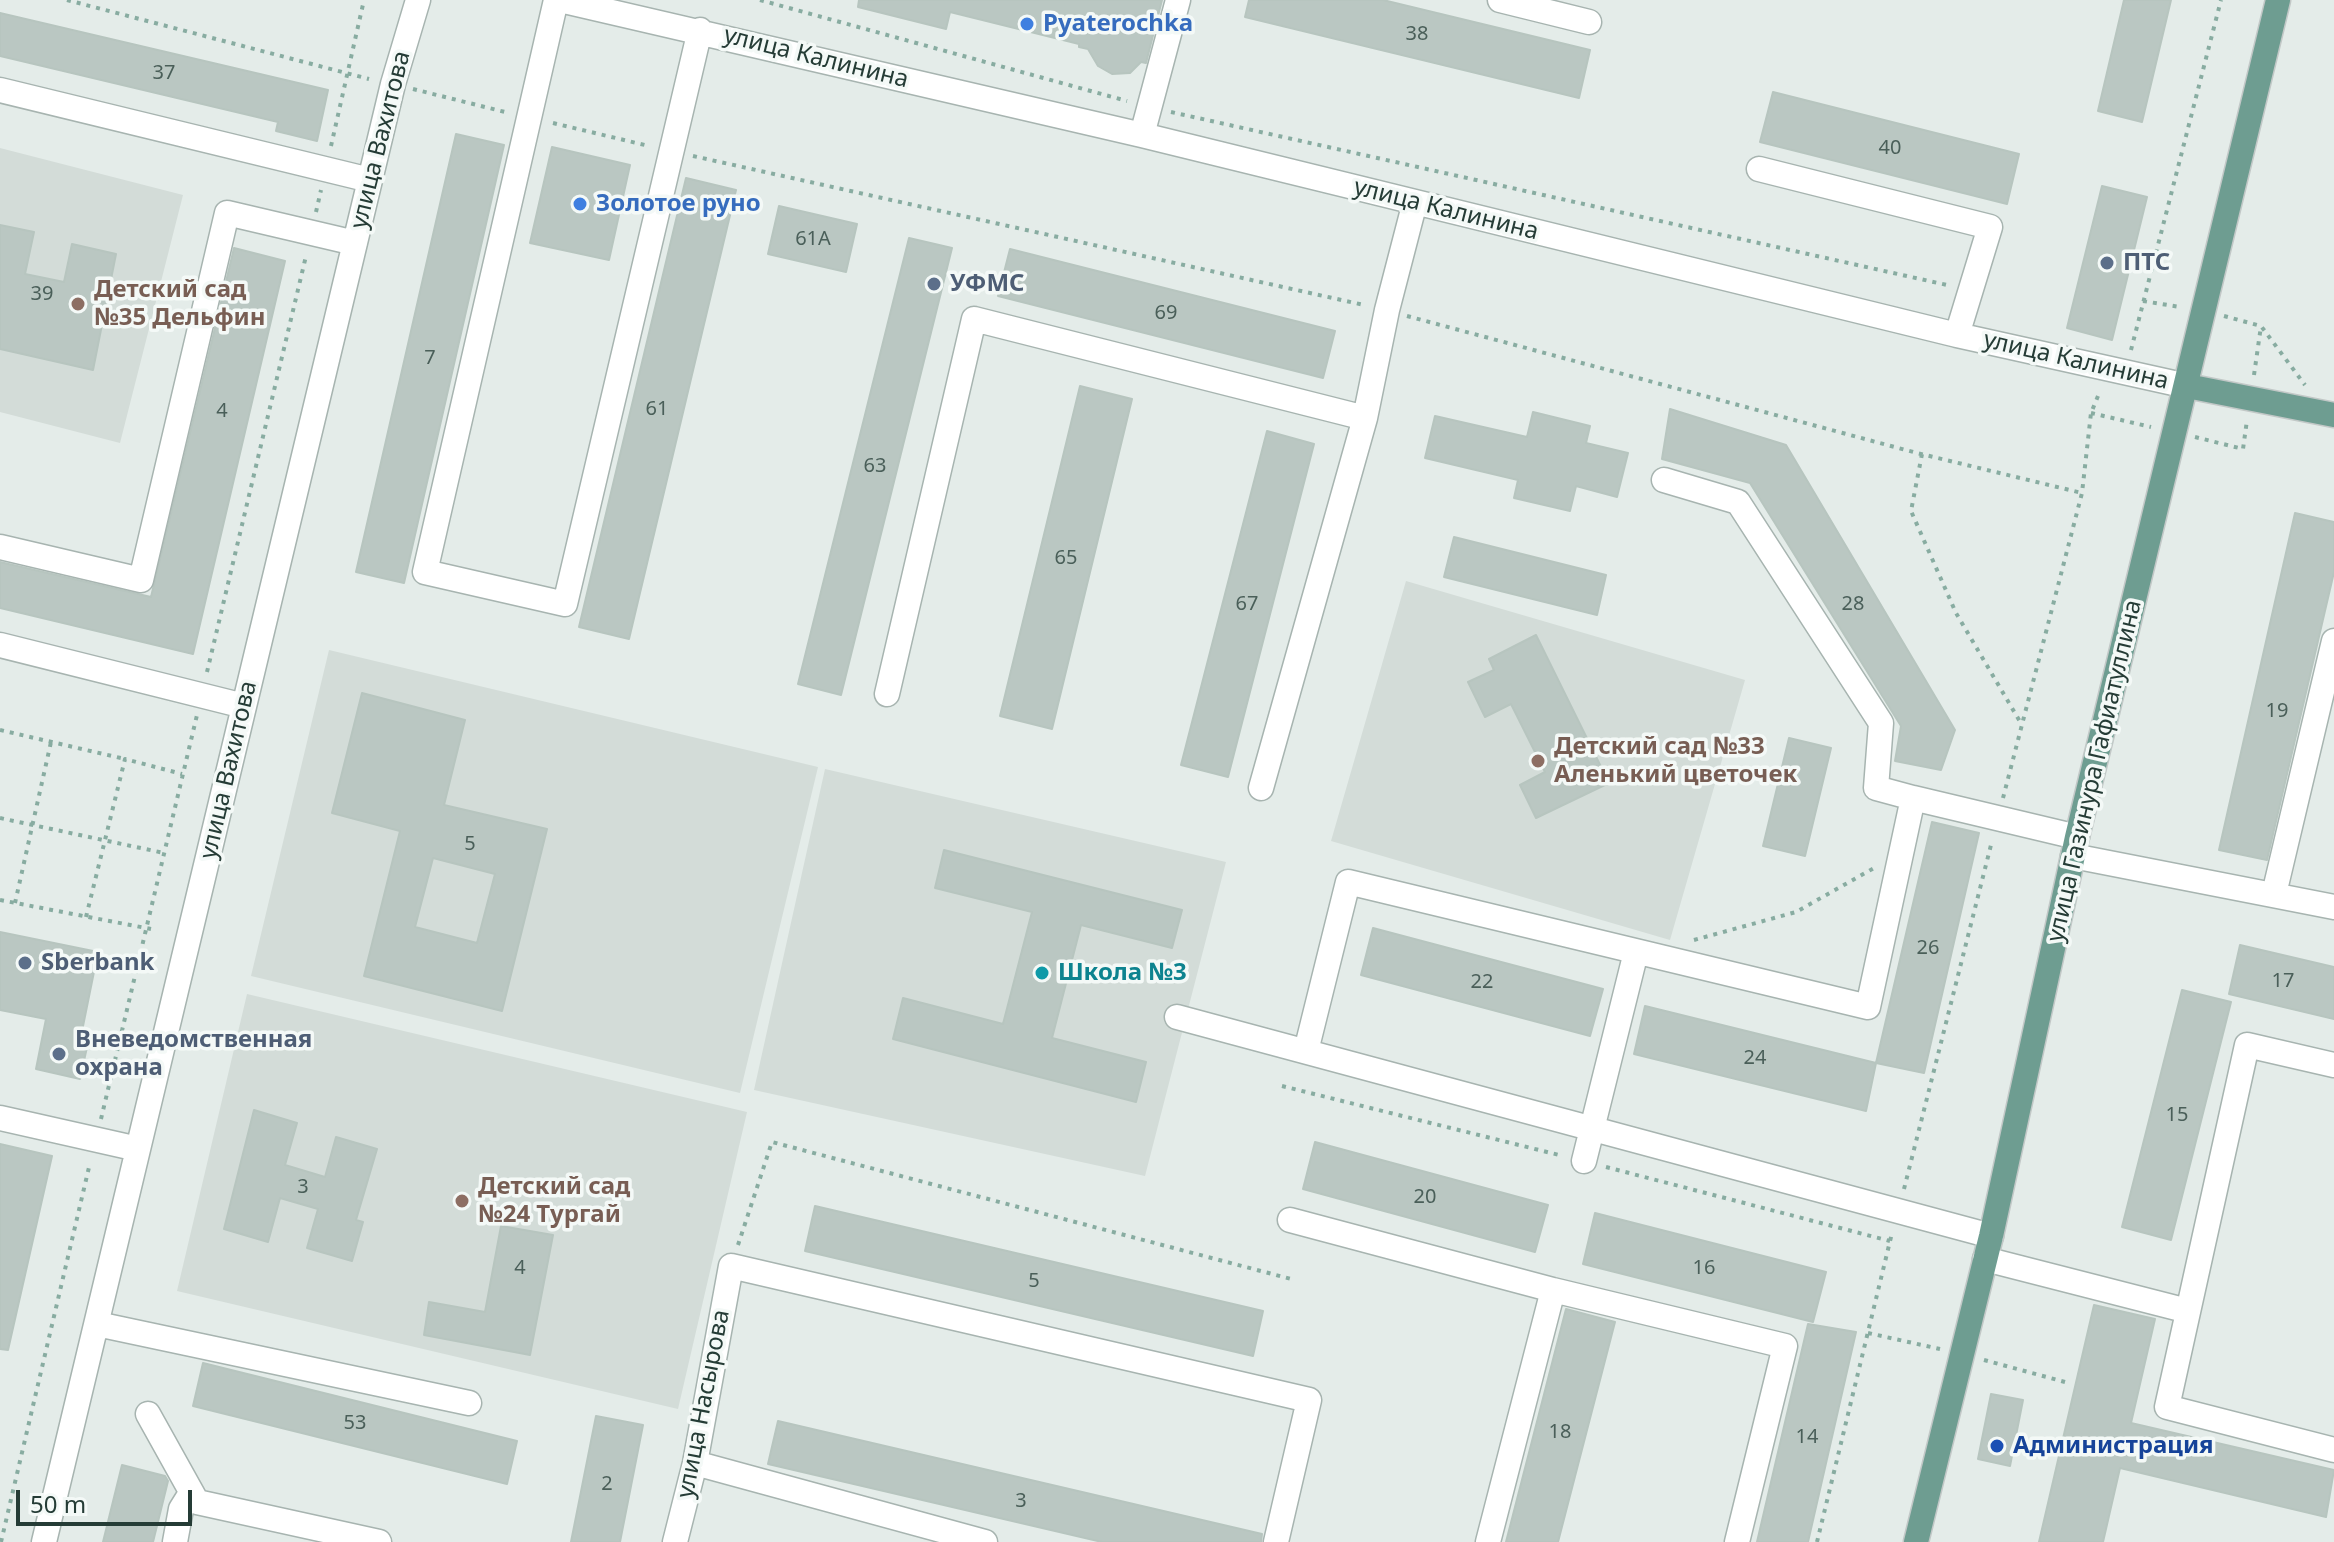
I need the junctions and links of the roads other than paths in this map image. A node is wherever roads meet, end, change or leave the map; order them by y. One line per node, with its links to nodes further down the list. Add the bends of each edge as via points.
1 (418, 0): 11 (street, улица Вахитова)
2 (1178, 0): 9 (street)
3 (1500, 0): 6 (street)
4 (2278, 0): 15 (main road, улица Газинура Гафиатуллина)
5 (567, 1): 7 (street, улица Калинина); 7 (street, via 529,118 425,572 565,604)
6 (1589, 22)
7 (700, 30): 9 (street, улица Калинина)
8 (0, 90): 11 (street)
9 (1142, 135): 12 (street, улица Калинина)
10 (1759, 169): 14 (street, via 1990,227)
11 (370, 180): 13 (street, улица Вахитова)
12 (1415, 202): 14 (street, улица Калинина); 17 (street)
13 (355, 243): 19 (street, via 227,213 141,580); 23 (street, улица Вахитова)
14 (1957, 335): 15 (street, улица Калинина)
15 (2187, 386): 16 (main road, улица Калинина); 26 (main road, улица Газинура Гафиатуллина)
16 (2334, 415)
17 (1365, 418): 22 (street, via 974,319); 24 (street)
18 (1664, 480): 25 (street, via 1738,502 1881,723 1876,788)
19 (0, 547)
20 (2334, 641): 27 (street)
21 (0, 645): 23 (street)
22 (887, 694)
23 (244, 706): 35 (street, улица Вахитова)
24 (1261, 788)
25 (1913, 798): 26 (street, via 1998,818); 29 (street, via 1868,1007)
26 (2075, 846): 27 (street); 38 (main road, улица Газинура Гафиатуллина)
27 (2274, 894): 28 (street)
28 (2334, 907)
29 (1643, 952): 31 (street, via 1348,882); 34 (street)
30 (1177, 1017): 31 (street)
31 (1306, 1051): 34 (street)
32 (2334, 1065): 40 (street, via 2247,1045)
33 (0, 1118): 35 (street)
34 (1592, 1128): 36 (street); 38 (street, via 1898,1211)
35 (138, 1149): 41 (street, улица Вахитова)
36 (1584, 1161)
37 (1290, 1220): 39 (street)
38 (1988, 1247): 40 (street); 55 (main road, улица Газинура Гафиатуллина)
39 (1553, 1290): 53 (street); 54 (street, via 1785,1346)
40 (2188, 1311): 44 (street, via 2167,1407)
41 (97, 1324): 42 (street); 47 (street, улица Вахитова)
42 (469, 1403)
43 (148, 1414): 46 (street)
44 (2334, 1450)
45 (695, 1463): 50 (street, улица Насырова); 51 (street); 52 (street, улица Насырова, via 731,1266 1309,1400)
46 (191, 1493): 48 (street, via 181,1509); 49 (street, via 197,1502)
47 (44, 1542)
48 (175, 1542)
49 (379, 1542)
50 (675, 1542)
51 (985, 1542)
52 (1276, 1542)
53 (1488, 1542)
54 (1737, 1542)
55 (1916, 1542)

